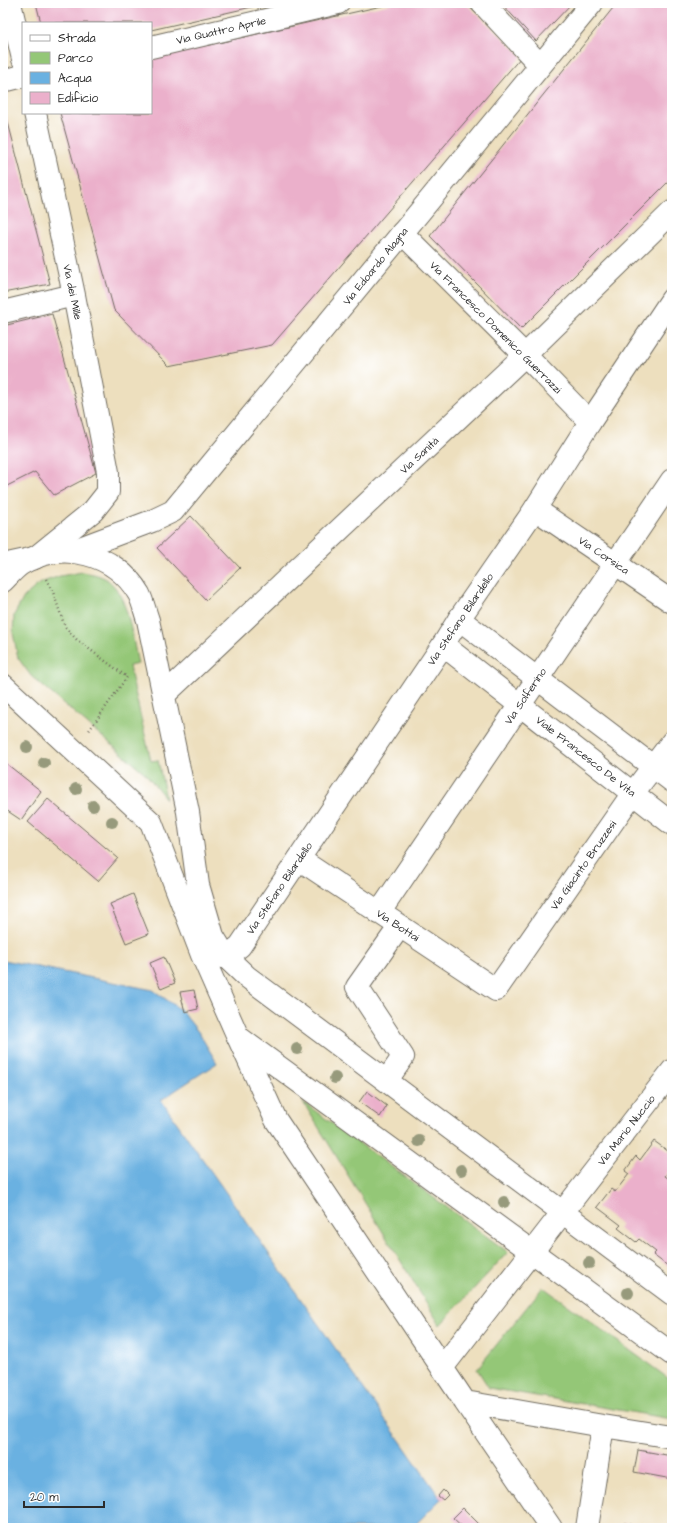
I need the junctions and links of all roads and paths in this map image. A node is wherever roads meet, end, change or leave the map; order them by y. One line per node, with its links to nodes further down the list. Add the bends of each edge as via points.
1 (10, 3): 6 (street)
2 (338, 3): 5 (street, Via Quattro Aprile)
3 (482, 3): 7 (street)
4 (592, 3): 7 (street, Via Edoardo Alagna)
5 (152, 46)
6 (22, 55)
7 (540, 65): 12 (street, Via Edoardo Alagna)
8 (22, 76): 9 (street)
9 (3, 81)
10 (35, 114): 13 (street, Via dei Mille)
11 (672, 212): 16 (street, Via Sanità)
12 (402, 233): 16 (street, Via Francesco Domenico Guerrazzi); 20 (street, Via Edoardo Alagna, via 173,511)
13 (74, 295): 15 (street); 21 (street, Via dei Mille, via 108,472 108,492 93,511)
14 (672, 299): 17 (street, Via Stefano Bilardello)
15 (3, 312)
16 (525, 355): 17 (street, Via Francesco Domenico Guerrazzi); 31 (street, Via Sanità)
17 (590, 422): 19 (street, Via Stefano Bilardello)
18 (672, 480): 22 (street, Via Solferino)
19 (535, 509): 22 (street, Via Corsica); 27 (street, Via Stefano Bilardello)
20 (72, 551): 21 (street, via 45,554); 31 (street, via 99,558 122,573 139,594 148,620)
21 (35, 558): 23 (street); 25 (street, via 21,564)
22 (616, 563): 26 (street, Via Corsica); 29 (street, Via Solferino)
23 (3, 565)
24 (46, 579): 34 (path, via 65,627 77,640 127,677)
25 (3, 581)
26 (672, 602)
27 (459, 619): 28 (street, Via Stefano Bilardello); 29 (street)
28 (443, 645): 32 (street, Viale Francesco De Vita); 39 (street, Via Stefano Bilardello)
29 (537, 678): 32 (street, Via Solferino); 35 (street)
30 (3, 685): 34 (street)
31 (164, 695): 43 (street, via 188,812 198,885 213,936)
32 (520, 705): 37 (street, Viale Francesco De Vita); 40 (street, Via Solferino)
33 (672, 742): 35 (street, Via Giacinto Bruzzesi)
34 (75, 751): 42 (street, via 151,822)
35 (653, 767): 36 (street); 37 (street, Via Giacinto Bruzzesi)
36 (672, 781)
37 (633, 793): 38 (street, Viale Francesco De Vita); 44 (street, Via Giacinto Bruzzesi)
38 (672, 824)
39 (299, 859): 40 (street, Via Bottai); 43 (street, Via Stefano Bilardello, via 246,938)
40 (379, 912): 41 (street, Via Bottai)
41 (400, 926): 44 (street, Via Bottai); 47 (street, via 357,987 403,1057)
42 (202, 955): 43 (street); 45 (street)
43 (226, 957): 47 (street, via 246,976)
44 (496, 990)
45 (238, 1037): 49 (street); 52 (street, via 276,1120)
46 (672, 1070): 48 (street, Via Mario Nuccio)
47 (387, 1080): 48 (street)
48 (561, 1212): 49 (street, Via Mario Nuccio); 50 (street)
49 (532, 1252): 51 (street); 52 (street, Via Mario Nuccio)
50 (672, 1294)
51 (672, 1354)
52 (442, 1368): 53 (street)
53 (465, 1402): 54 (street); 56 (street)
54 (603, 1426): 55 (street); 57 (street)
55 (672, 1437)
56 (551, 1528)
57 (587, 1528)

